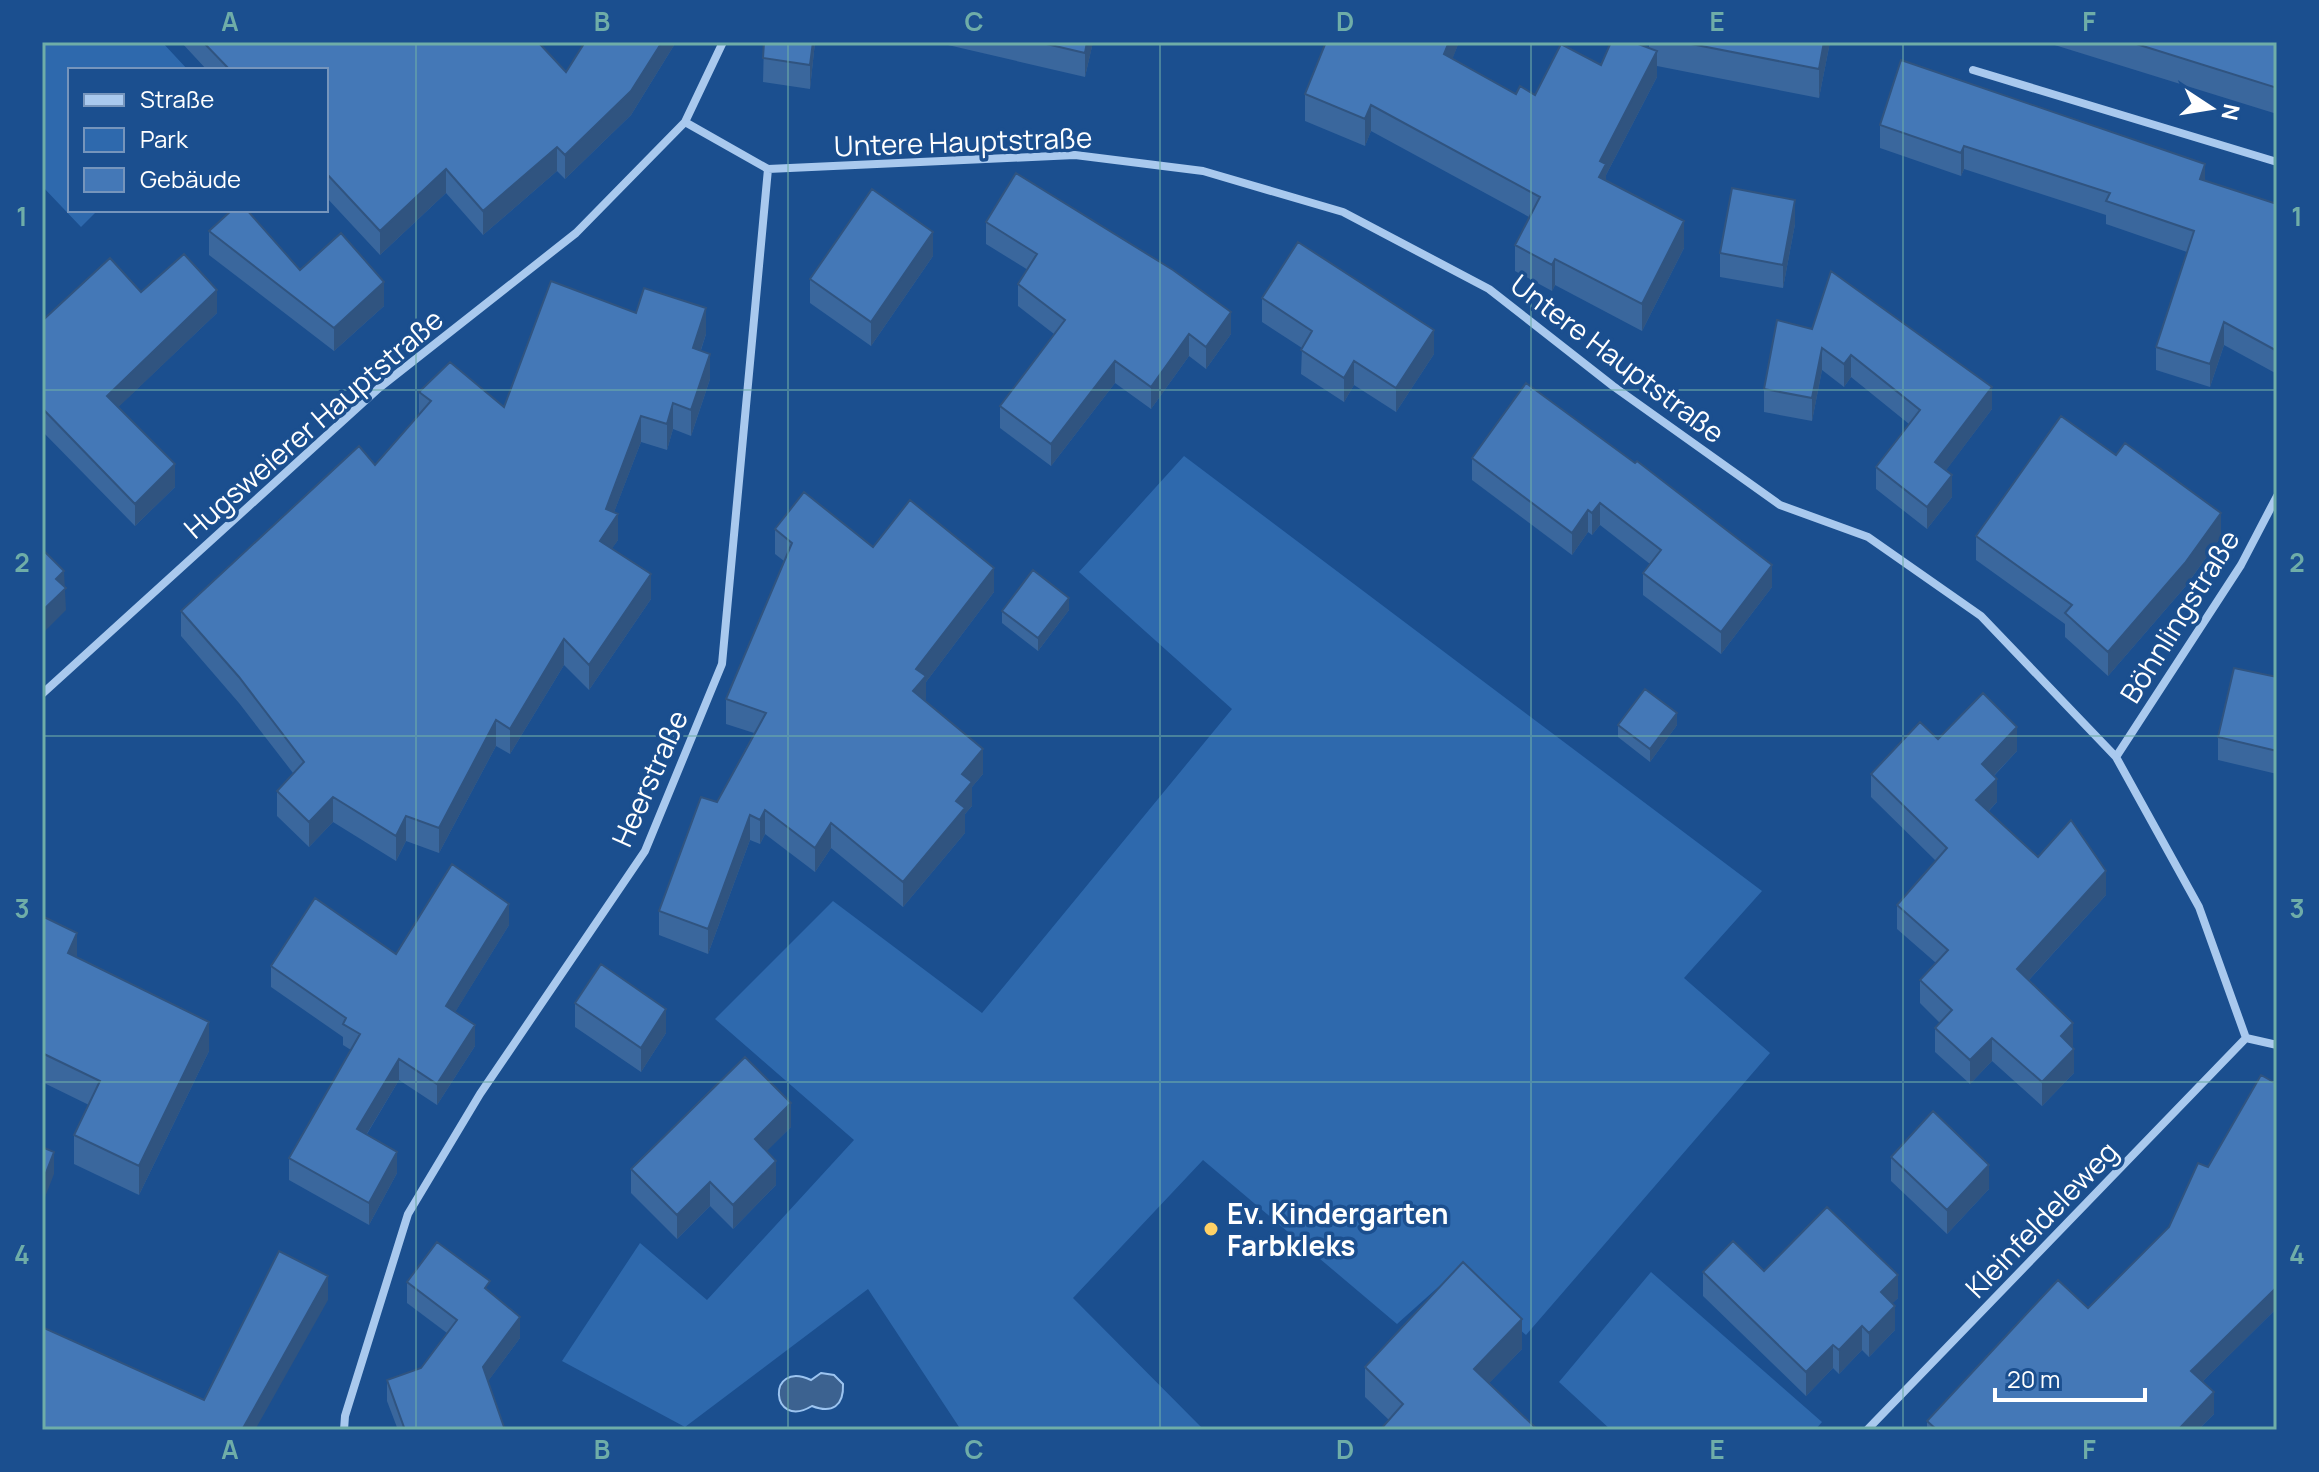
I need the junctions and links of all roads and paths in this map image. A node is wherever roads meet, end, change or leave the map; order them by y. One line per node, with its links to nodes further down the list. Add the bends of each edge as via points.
1 (723, 42): 3 (street)
2 (1973, 70): 4 (street)
3 (685, 122): 5 (street); 7 (street, Hugsweierer Hauptstraße, via 576,233 379,388)
4 (2277, 162)
5 (768, 169): 8 (street, Untere Hauptstraße, via 1075,155 1203,171 1343,212 1489,289 1780,505 1868,537 1906,563 1981,616); 11 (street, Heerstraße, via 722,664 645,851 480,1094 408,1214)
6 (2277, 496): 8 (street, Böhnlingstraße, via 2241,565)
7 (42, 694)
8 (2116, 757): 9 (street, Untere Hauptstraße, via 2199,907)
9 (2246, 1038): 10 (street); 12 (street, Kleinfeldeleweg)
10 (2277, 1045)
11 (344, 1430)
12 (1867, 1430)

